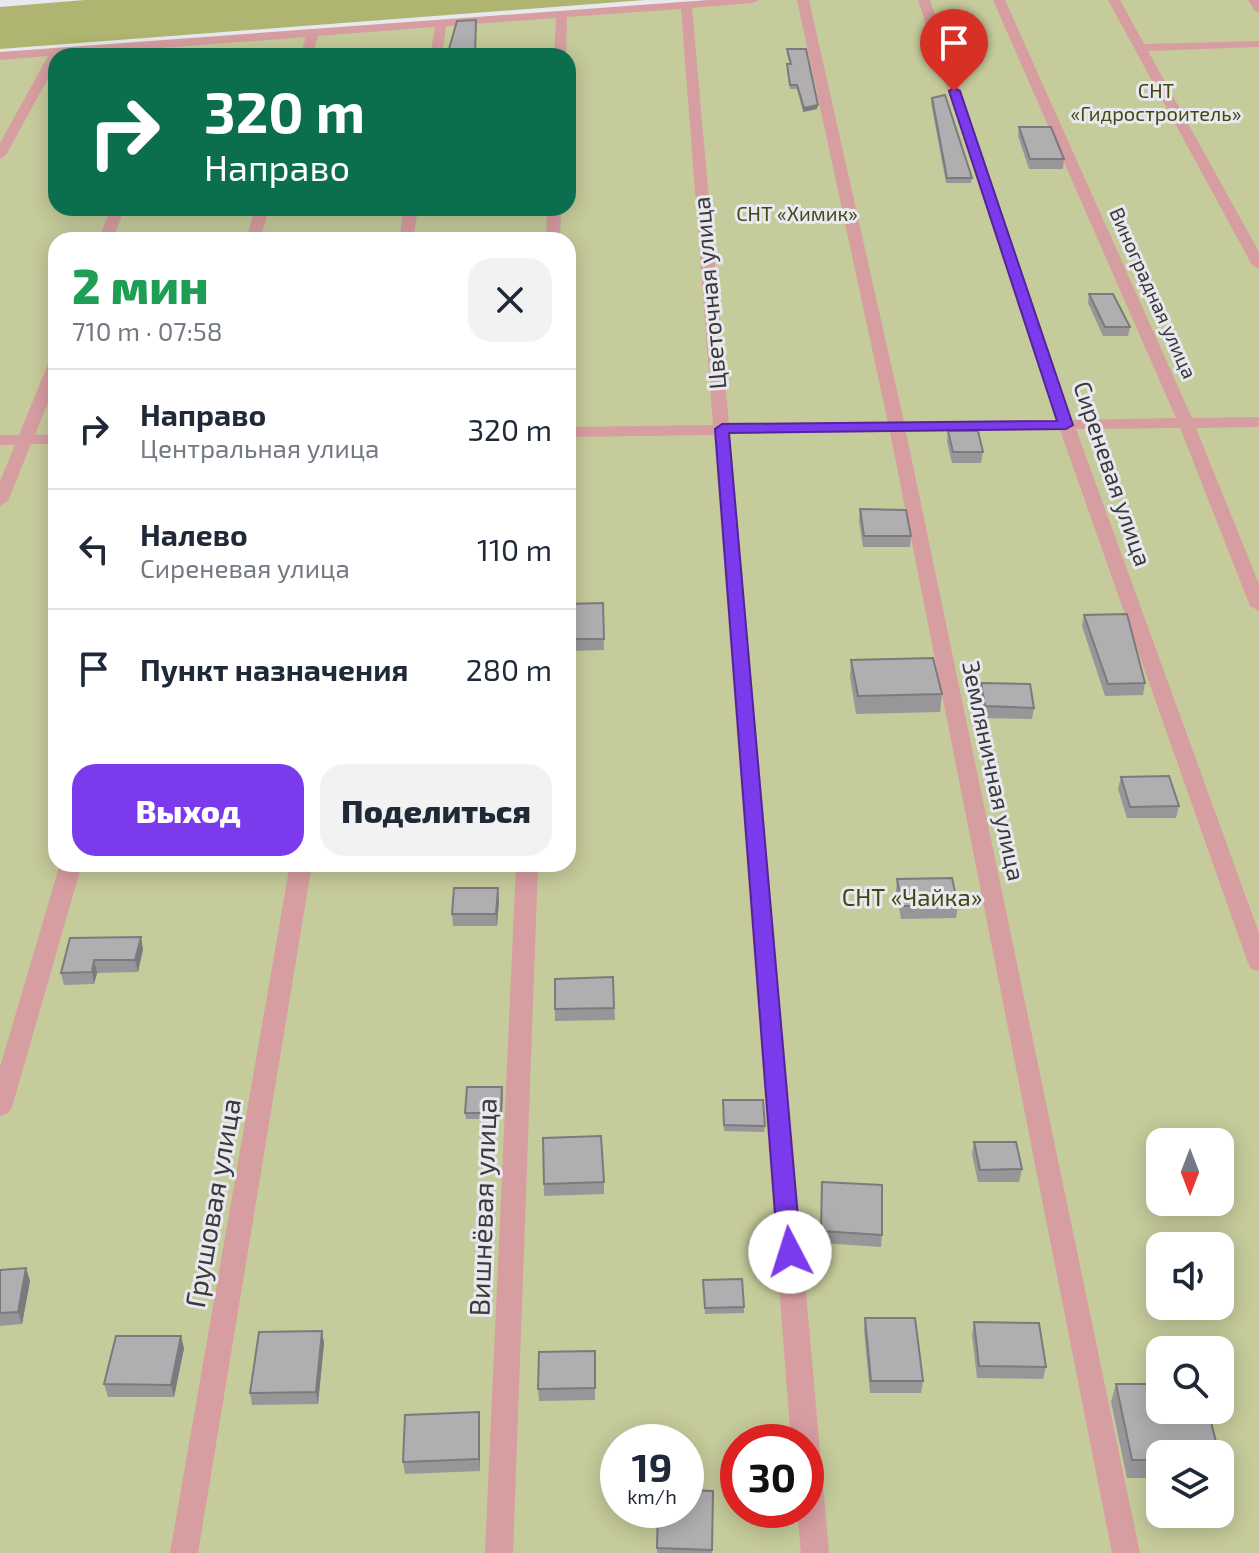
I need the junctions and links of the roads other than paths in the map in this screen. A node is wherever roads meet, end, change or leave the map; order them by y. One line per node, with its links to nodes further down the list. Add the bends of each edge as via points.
1 (753, 0): 7 (street)
2 (803, 0): 29 (street, Земляничная улица)
3 (924, 0): 27 (street, Сиреневая улица)
4 (999, 0): 28 (street, Виноградная улица)
5 (1114, 0): 19 (street)
6 (1254, 0): 8 (street)
7 (686, 5): 9 (street); 30 (street, Цветочная улица)
8 (1259, 9)
9 (562, 14): 10 (street); 18 (street)
10 (441, 23): 11 (street); 17 (street)
11 (313, 33): 12 (street); 16 (street)
12 (184, 41): 14 (street); 15 (street)
13 (1259, 44): 19 (street)
14 (95, 48)
15 (181, 48)
16 (308, 48)
17 (437, 48)
18 (560, 48)
19 (1143, 48): 24 (street)
20 (48, 52): 21 (street)
21 (0, 56)
22 (48, 67): 23 (street)
23 (0, 155)
24 (1259, 265)
25 (48, 384): 32 (street)
26 (1259, 422): 28 (street)
27 (1066, 425): 28 (street); 29 (street); 40 (street, Сиреневая улица)
28 (1187, 425): 36 (street, Виноградная улица)
29 (897, 427): 30 (street); 47 (street, Земляничная улица)
30 (722, 429): 31 (street); 42 (street, Цветочная улица)
31 (576, 432)
32 (26, 439): 33 (street); 34 (street); 35 (street)
33 (48, 439)
34 (0, 440)
35 (0, 501)
36 (1259, 606)
37 (69, 872): 41 (street)
38 (300, 872): 44 (street, Грушовая улица)
39 (527, 872): 45 (street, Вишнёвая улица)
40 (1259, 963)
41 (0, 1107)
42 (804, 1424)
43 (813, 1528): 46 (street)
44 (184, 1553)
45 (499, 1553)
46 (815, 1553)
47 (1126, 1553)

